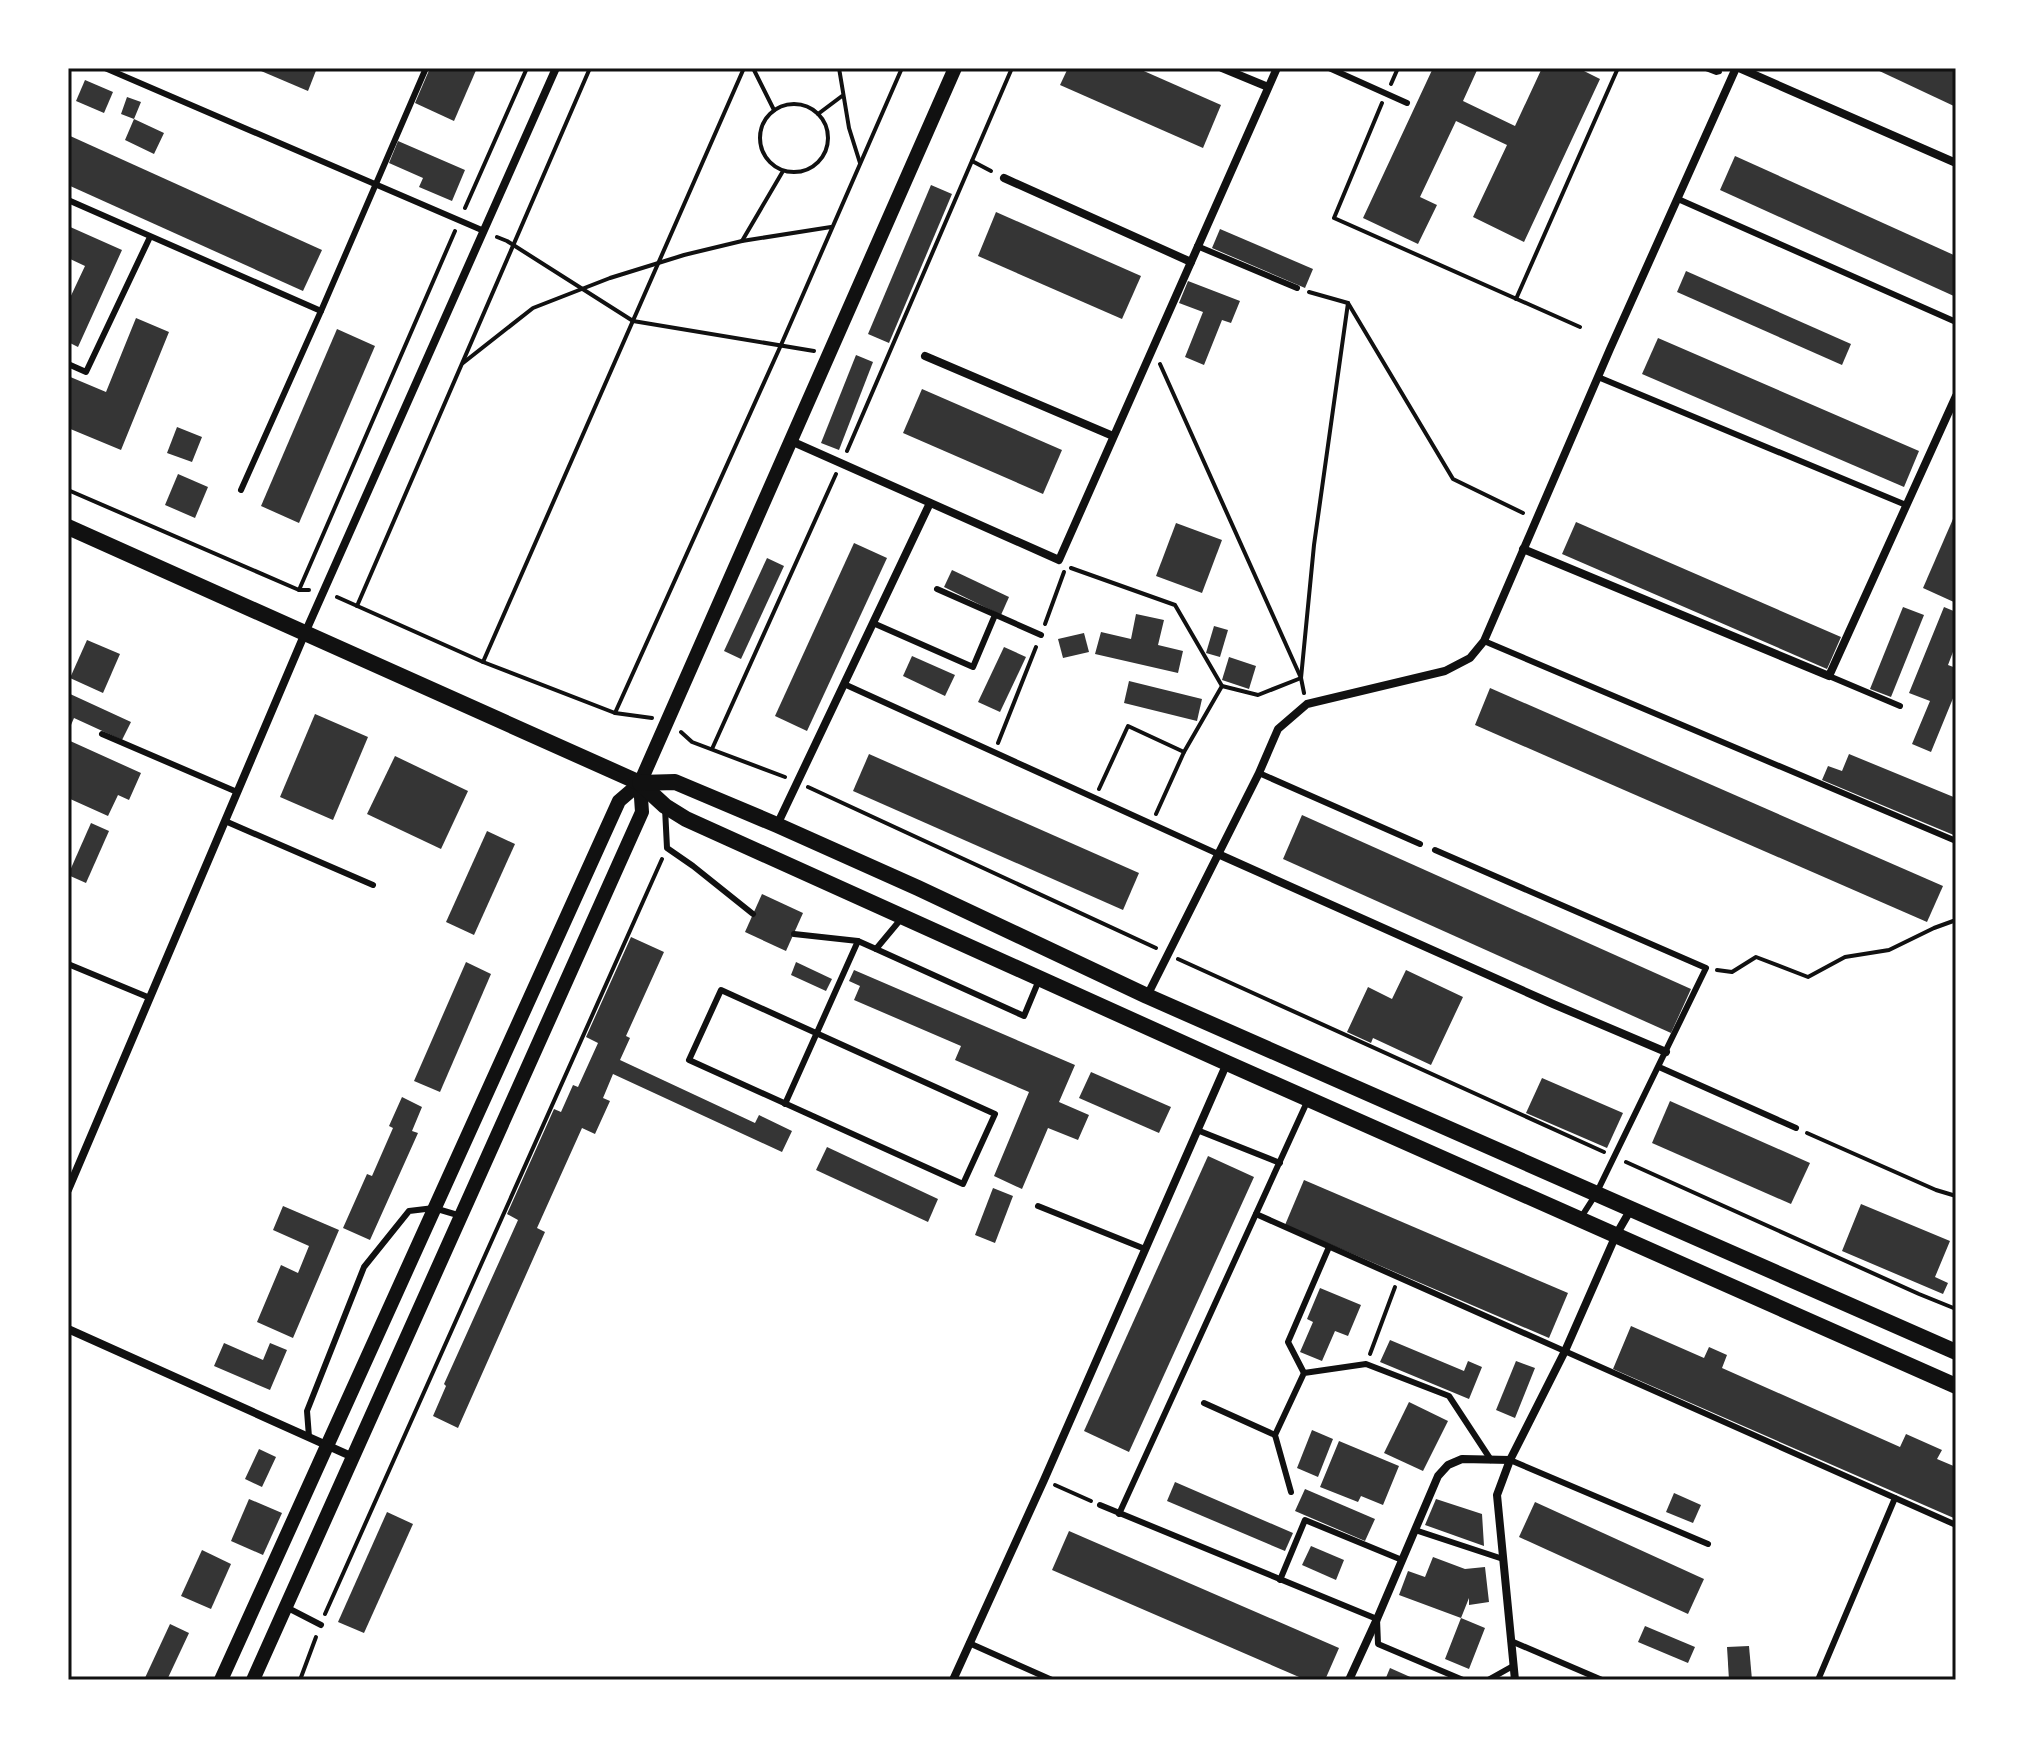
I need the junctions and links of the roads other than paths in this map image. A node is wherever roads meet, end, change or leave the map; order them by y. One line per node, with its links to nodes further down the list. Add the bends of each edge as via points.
1 (105, 68): 13 (lane)
2 (426, 68): 13 (lane)
3 (556, 68): 16 (street)
4 (955, 68): 28 (street)
5 (1222, 68): 9 (street)
6 (1277, 68): 9 (street)
7 (1329, 68): 10 (lane)
8 (1738, 68): 11 (street); 14 (street)
9 (1268, 87): 18 (street)
10 (1407, 103)
11 (1956, 163)
12 (1004, 178): 19 (street)
13 (375, 184): 16 (lane); 21 (lane)
14 (1678, 199): 22 (lane); 25 (street)
15 (68, 200): 17 (lane)
16 (484, 231): 37 (street)
17 (150, 237): 21 (lane); 24 (lane, via 86,372)
18 (1197, 246): 19 (street); 20 (lane)
19 (1191, 262): 27 (street)
20 (1297, 288)
21 (321, 311): 29 (lane)
22 (1956, 322)
23 (925, 356): 27 (street)
24 (68, 364)
25 (1598, 377): 31 (lane); 33 (street)
26 (1956, 396): 31 (street)
27 (1113, 436): 30 (street, via 1059,560)
28 (791, 441): 30 (street); 45 (street)
29 (241, 490)
30 (930, 503): 36 (street)
31 (1906, 505): 40 (street)
32 (68, 527): 37 (main road)
33 (1523, 549): 39 (street); 40 (street)
34 (937, 589): 35 (lane)
35 (995, 615): 36 (lane, via 973,667); 38 (lane)
36 (873, 623): 41 (street)
37 (305, 633): 45 (main road); 46 (street)
38 (1041, 635)
39 (1484, 641): 44 (street, via 1470,658 1445,671 1307,704 1278,729); 50 (lane)
40 (1829, 676): 42 (lane)
41 (844, 684): 49 (street); 53 (lane)
42 (1900, 706)
43 (102, 734): 46 (lane)
44 (1259, 773): 51 (lane); 53 (street)
45 (640, 783): 47 (main road); 49 (main road, via 675,782); 76 (street, via 619,801); 79 (street, via 642,812)
46 (237, 792): 48 (street)
47 (665, 806): 55 (lane, via 667,848); 56 (main road)
48 (225, 821): 54 (lane); 63 (street)
49 (777, 825): 62 (main road)
50 (1956, 841)
51 (1420, 844)
52 (1435, 850): 65 (lane, via 1706,968)
53 (1218, 854): 62 (street); 65 (street)
54 (373, 885)
55 (753, 914)
56 (903, 916): 59 (lane); 61 (main road)
57 (794, 934): 58 (lane)
58 (858, 941): 59 (lane); 64 (lane)
59 (876, 949): 61 (lane, via 1024,1016)
60 (68, 964): 63 (lane)
61 (1040, 979): 66 (main road)
62 (1147, 996): 74 (main road)
63 (150, 998): 73 (street)
64 (816, 1033): 69 (lane); 69 (lane, via 721,990 689,1060); 69 (lane, via 995,1114 963,1184)
65 (1666, 1052): 67 (lane)
66 (1227, 1063): 68 (main road); 71 (street)
67 (1659, 1067): 70 (lane); 74 (lane)
68 (1308, 1099): 72 (lane); 80 (main road)
69 (785, 1104)
70 (1796, 1128)
71 (1197, 1130): 72 (lane); 83 (street)
72 (1280, 1163): 78 (lane)
73 (69, 1185)
74 (1596, 1194): 77 (main road); 80 (lane)
75 (1038, 1206): 83 (lane)
76 (434, 1208): 79 (lane); 91 (lane, via 409,1211 364,1267 307,1411); 92 (street)
77 (1631, 1209): 81 (street); 86 (main road)
78 (1256, 1214): 82 (lane); 99 (lane)
79 (461, 1216): 93 (street)
80 (1580, 1219): 81 (main road)
81 (1616, 1235): 85 (street); 88 (main road)
82 (1329, 1247): 85 (lane); 87 (lane, via 1288,1342)
83 (1145, 1249): 110 (street)
84 (68, 1329): 91 (street)
85 (1565, 1351): 95 (street); 97 (lane)
86 (1956, 1352)
87 (1304, 1373): 90 (lane); 94 (lane, via 1366,1364 1449,1396)
88 (1956, 1386)
89 (1204, 1403): 90 (lane)
90 (1275, 1435): 96 (lane)
91 (309, 1437): 92 (street)
92 (327, 1445): 93 (street); 112 (street)
93 (353, 1457): 106 (street)
94 (1491, 1460): 95 (street); 101 (street, via 1462,1459 1448,1465)
95 (1510, 1460): 102 (lane); 103 (street, via 1497,1495)
96 (1291, 1492)
97 (1895, 1498): 100 (lane); 121 (lane)
98 (1100, 1505): 99 (lane)
99 (1119, 1514): 105 (lane)
100 (1956, 1525)
101 (1415, 1530): 103 (lane); 104 (street)
102 (1708, 1544)
103 (1503, 1559): 109 (street)
104 (1402, 1560): 105 (lane, via 1305,1520); 107 (street)
105 (1280, 1580): 107 (lane)
106 (286, 1606): 108 (lane); 113 (street)
107 (1377, 1619): 116 (street); 117 (lane, via 1378,1644)
108 (321, 1625)
109 (1511, 1641): 111 (street); 120 (lane)
110 (969, 1643): 114 (street); 115 (lane)
111 (1513, 1666): 118 (lane); 119 (street)
112 (221, 1680)
113 (253, 1680)
114 (953, 1680)
115 (1052, 1680)
116 (1349, 1680)
117 (1463, 1680)
118 (1488, 1680)
119 (1515, 1680)
120 (1602, 1680)
121 (1818, 1680)

